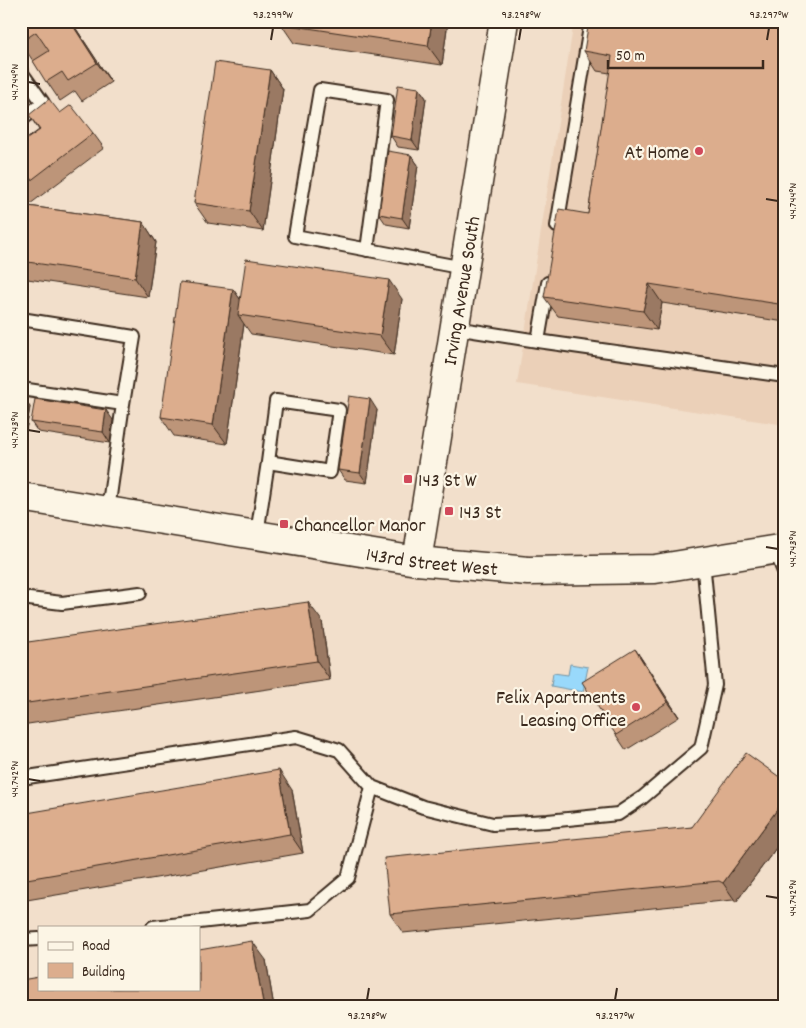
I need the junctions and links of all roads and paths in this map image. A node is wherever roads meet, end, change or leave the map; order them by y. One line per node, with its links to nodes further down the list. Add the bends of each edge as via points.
1 (504, 21): 7 (street, Irving Avenue South)
2 (591, 21): 5 (lane)
3 (21, 72): 4 (lane, via 43,103)
4 (21, 120)
5 (556, 234)
6 (367, 250): 6 (lane, via 295,236 320,90 387,100); 7 (lane)
7 (464, 268): 10 (street, Irving Avenue South)
8 (549, 273): 11 (lane)
9 (21, 320): 14 (lane, via 134,337)
10 (455, 328): 11 (lane); 20 (street, Irving Avenue South)
11 (538, 341): 12 (lane)
12 (785, 376)
13 (21, 389): 14 (lane)
14 (122, 404): 17 (lane)
15 (268, 462): 15 (lane, via 330,472 339,410 276,401); 18 (lane)
16 (21, 497): 17 (street, 143rd Street West)
17 (108, 510): 18 (street, 143rd Street West)
18 (257, 534): 20 (street, 143rd Street West)
19 (781, 557): 21 (street, 143rd Street West)
20 (417, 561): 21 (street, 143rd Street West, via 528,571 655,569)
21 (703, 561): 25 (lane, via 715,684 701,748 642,798 618,814 493,824 423,806)
22 (140, 592): 23 (lane, via 62,603)
23 (21, 598)
24 (21, 778): 25 (lane, via 296,737 339,750)
25 (372, 787): 26 (lane, via 348,878 310,910)
26 (162, 926)
27 (38, 939): 28 (lane)
28 (21, 940)

